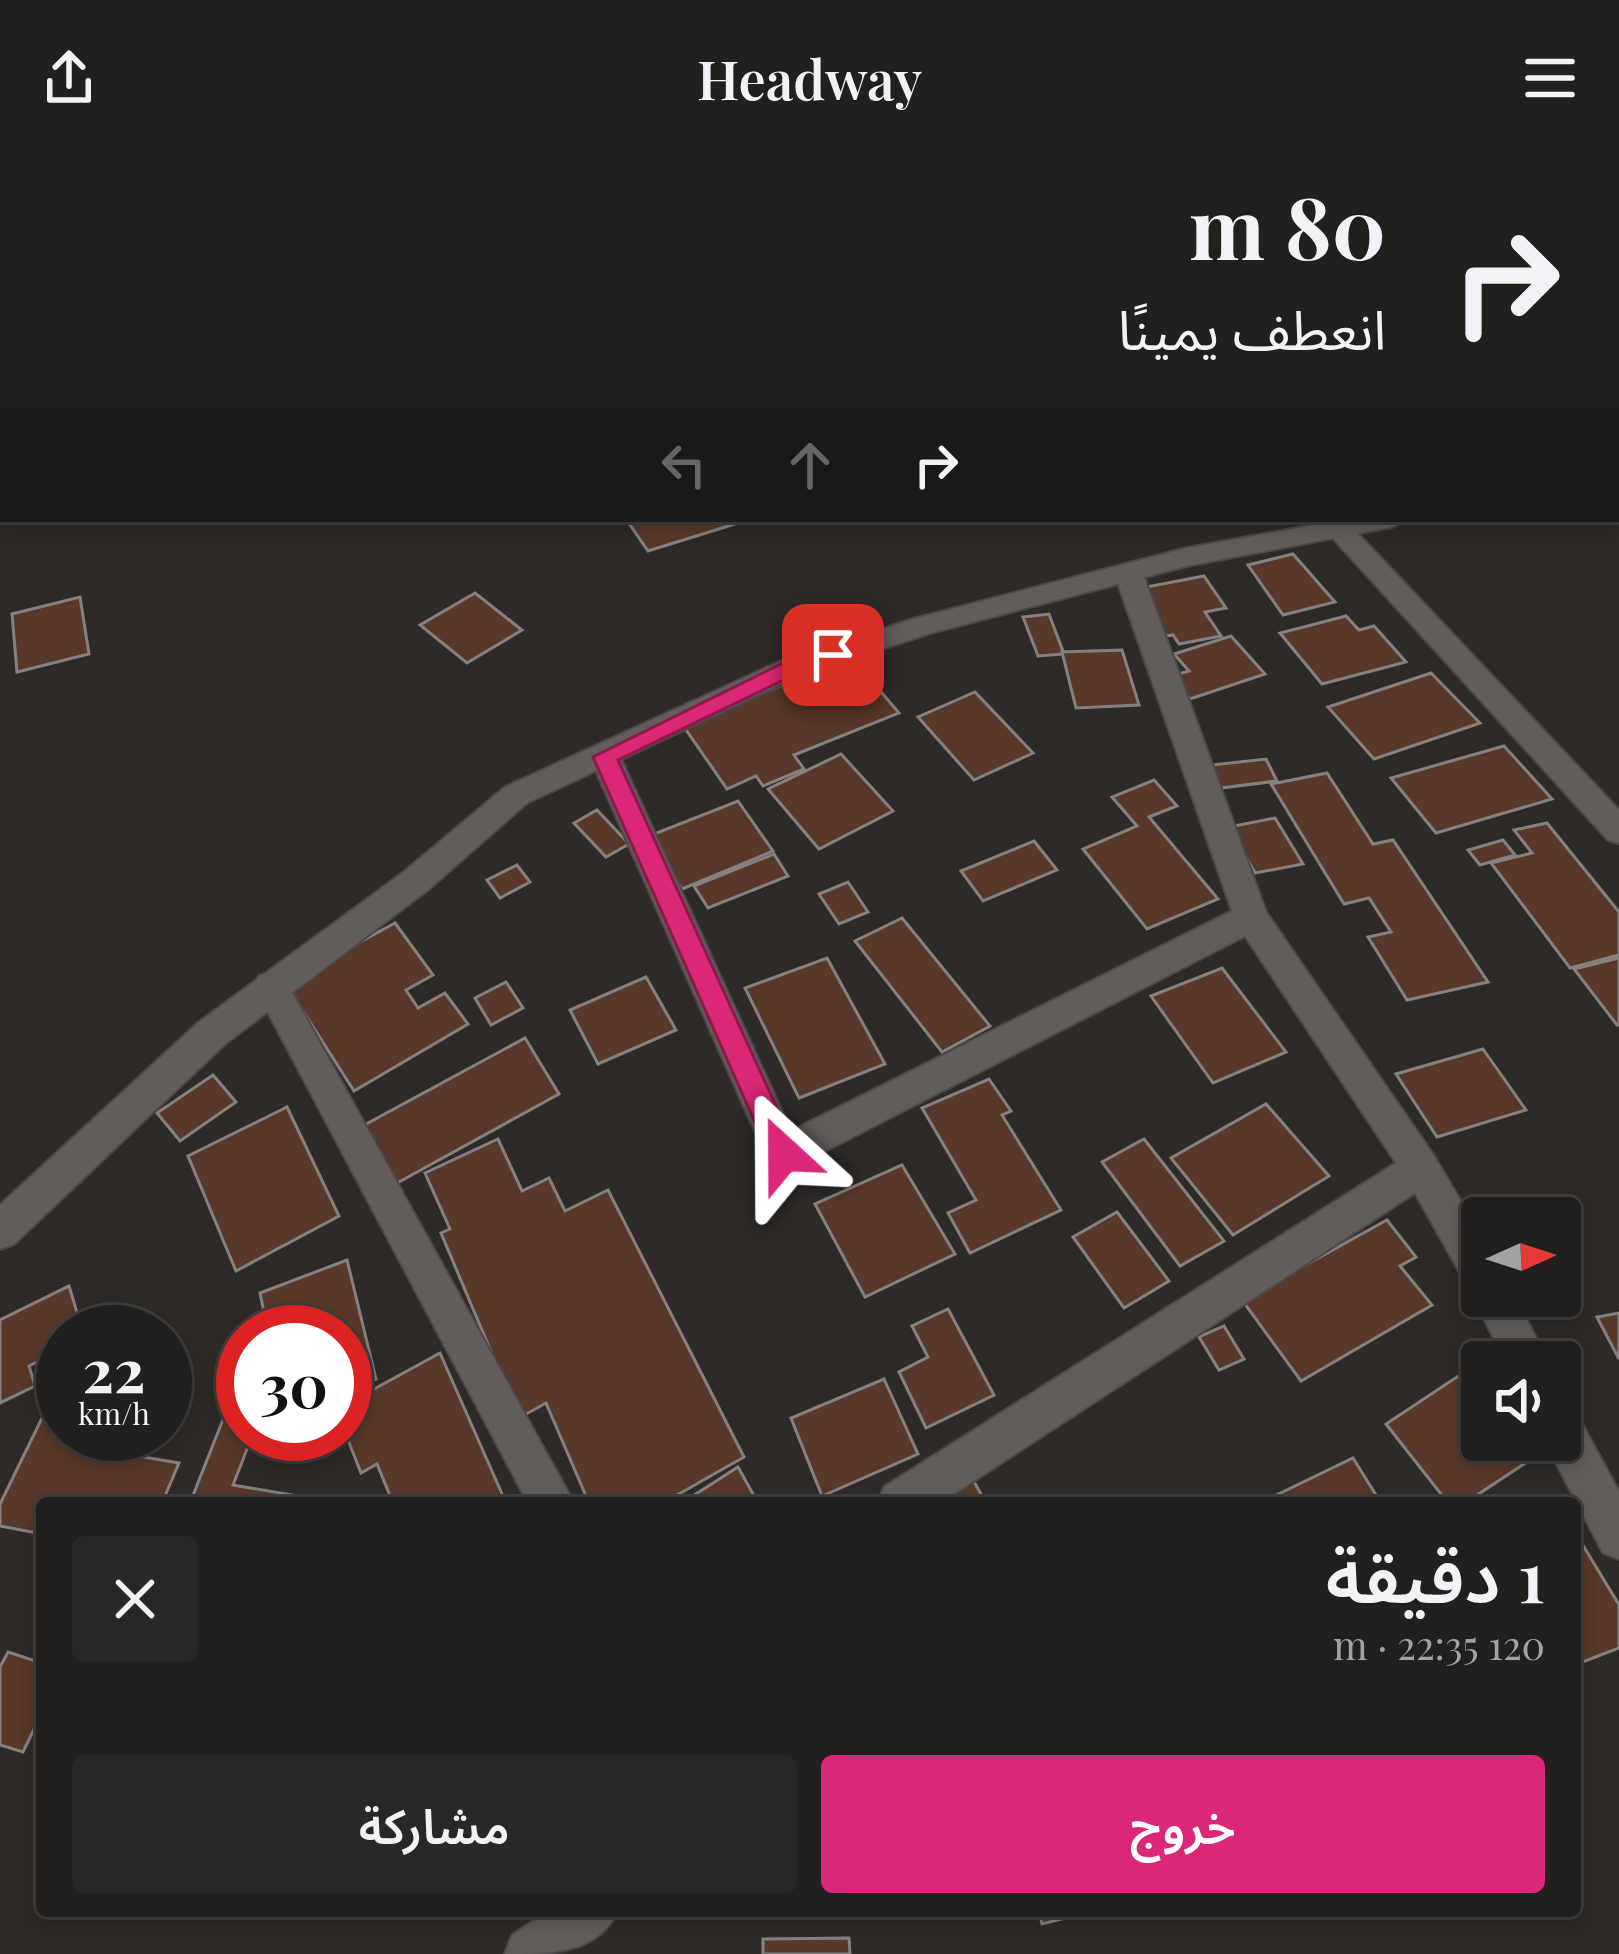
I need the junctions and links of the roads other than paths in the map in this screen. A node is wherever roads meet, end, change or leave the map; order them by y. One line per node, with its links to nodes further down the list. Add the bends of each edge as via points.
1 (1376, 522): 2 (street)
2 (1338, 529): 3 (street); 5 (street)
3 (1128, 572): 4 (street, via 789,669); 6 (street)
4 (604, 757): 6 (street, via 784,1154); 7 (street, via 516,795 417,880)
5 (1619, 831)
6 (1251, 917): 8 (street)
7 (271, 986): 9 (street); 13 (street)
8 (1421, 1168): 10 (street); 14 (street)
9 (0, 1231)
10 (1461, 1238)
11 (1570, 1461): 12 (street)
12 (1580, 1496)
13 (549, 1497)
14 (909, 1497)
15 (1581, 1497): 16 (street)
16 (1619, 1537)
17 (583, 1917): 18 (street)
18 (531, 1954)

